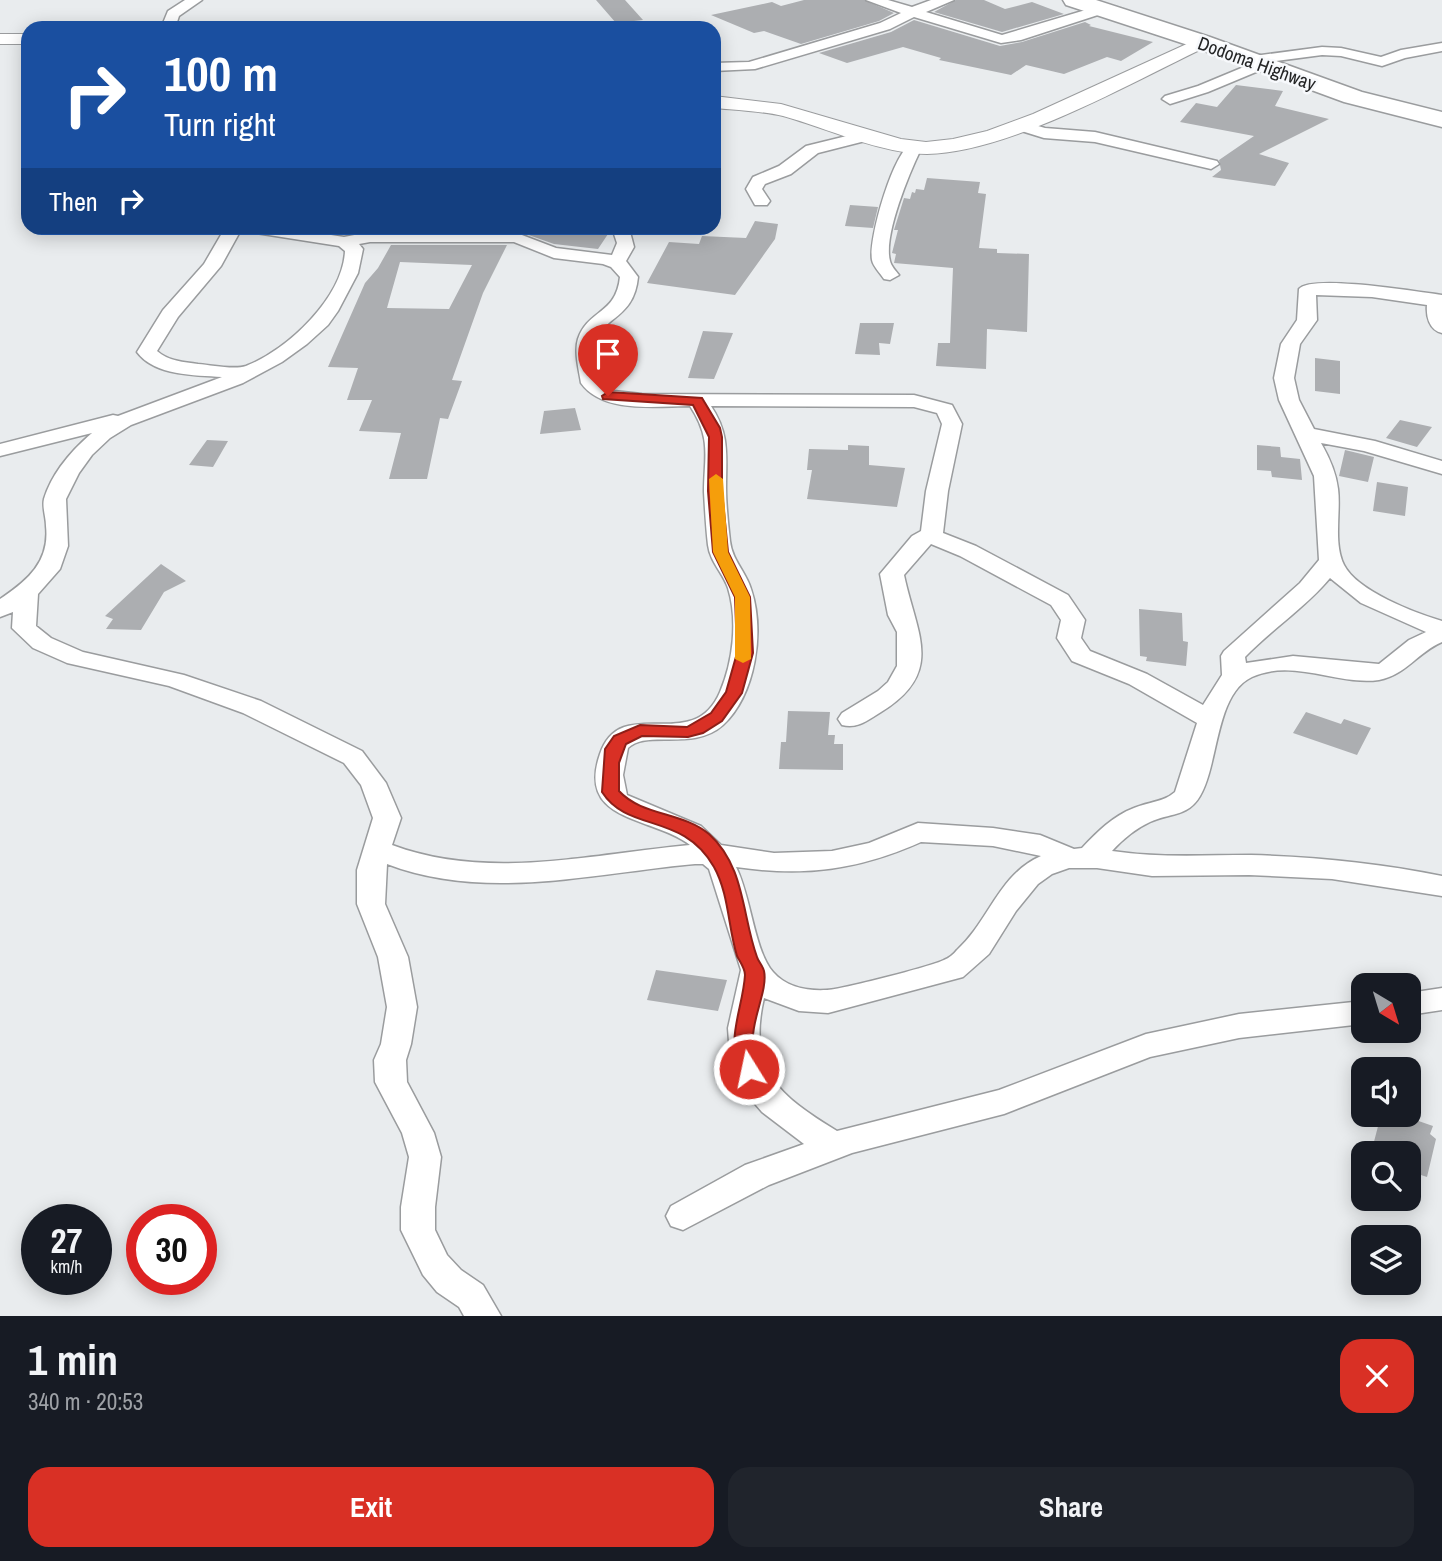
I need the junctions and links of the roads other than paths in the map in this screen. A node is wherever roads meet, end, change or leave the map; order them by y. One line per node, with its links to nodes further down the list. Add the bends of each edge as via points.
1 (195, 0): 7 (street, via 173,14)
2 (873, 0): 6 (street)
3 (947, 0): 6 (street)
4 (1074, 0): 5 (highway, Dodoma Highway)
5 (1099, 10): 6 (street, via 1001,39); 10 (highway, Dodoma Highway)
6 (915, 11): 15 (street, via 885,26 750,66)
7 (170, 21)
8 (21, 38): 9 (street)
9 (0, 39)
10 (1202, 42): 14 (highway, Dodoma Highway); 21 (street)
11 (1442, 47): 12 (street)
12 (1419, 52): 13 (street); 14 (street, via 1382,62 1322,51 1282,54)
13 (1442, 54)
14 (1259, 62): 16 (street); 20 (highway, Dodoma Highway, via 1342,93)
15 (721, 67)
16 (1222, 80): 17 (street); 18 (street)
17 (1224, 97)
18 (1170, 99)
19 (721, 104): 22 (street, via 781,110)
20 (1437, 118)
21 (1021, 126): 23 (street, via 953,145); 24 (street, via 1044,133 1095,137)
22 (867, 136): 23 (street); 25 (street, via 812,149 785,170 759,181 754,189)
23 (914, 147): 33 (street, via 896,183 881,244 880,262)
24 (1211, 164)
25 (761, 201)
26 (229, 235): 36 (street, via 212,266 170,314 147,352 156,361)
27 (300, 235): 31 (street)
28 (416, 235): 31 (street)
29 (502, 235): 32 (street, via 521,238 552,253)
30 (623, 235): 32 (street, via 626,243)
31 (344, 242): 36 (street, via 354,249 349,274 323,318)
32 (615, 263): 37 (street, via 627,272 629,287 619,308 589,339 591,383 603,394 619,398)
33 (890, 275)
34 (1439, 301): 35 (street, via 1436,315); 39 (street, via 1371,291 1308,290 1307,321 1291,342 1284,378 1293,410)
35 (1442, 327)
36 (246, 374): 38 (street)
37 (697, 401): 42 (street, via 914,401 945,409 952,424); 51 (street, via 715,437 720,552 743,597 745,653 734,693 707,724 688,732 640,731 620,740 611,763 611,792 635,812 685,827 704,840)
38 (127, 417): 40 (street); 44 (street, via 91,444 58,490 53,508 58,547 53,563)
39 (1308, 435): 41 (street, via 1368,445); 43 (street, via 1326,477)
40 (0, 450)
41 (1442, 468)
42 (932, 534): 48 (street, via 920,541 892,574 900,615 909,632 909,666 887,697); 49 (street, via 1060,600 1073,620 1069,638 1081,656 1138,679)
43 (1330, 562): 46 (street, via 1346,580 1386,606); 47 (street, via 1308,590 1233,656)
44 (26, 593): 45 (street); 50 (street, via 24,628 55,650 175,680 252,707 353,757 386,810)
45 (0, 610)
46 (1442, 631): 47 (street, via 1388,670 1366,673 1288,665)
47 (1234, 677): 49 (street)
48 (850, 719)
49 (1210, 719): 52 (street, via 1185,799 1126,821)
50 (378, 850): 51 (street, via 420,867 455,871 565,870 694,854); 60 (street, via 370,870 371,904 393,957 402,1007 390,1060 391,1082 418,1133 425,1157 418,1230 435,1265 471,1296)
51 (714, 856): 52 (street, via 775,863 832,861 876,851 918,832 993,837 1040,845); 54 (street, via 724,868)
52 (1081, 859): 53 (street, via 1152,866 1354,869); 54 (street, via 1049,863 1031,874 1004,904 969,960 953,969 828,1002 784,996)
53 (1442, 886)
54 (755, 972): 58 (street, via 743,1037 749,1069 769,1102)
55 (1442, 999): 56 (street)
56 (1421, 1002)
57 (1351, 1015): 58 (street, via 1249,1024 1166,1041 1004,1101)
58 (834, 1146): 59 (street, via 757,1175)
59 (682, 1216)
60 (483, 1316)

